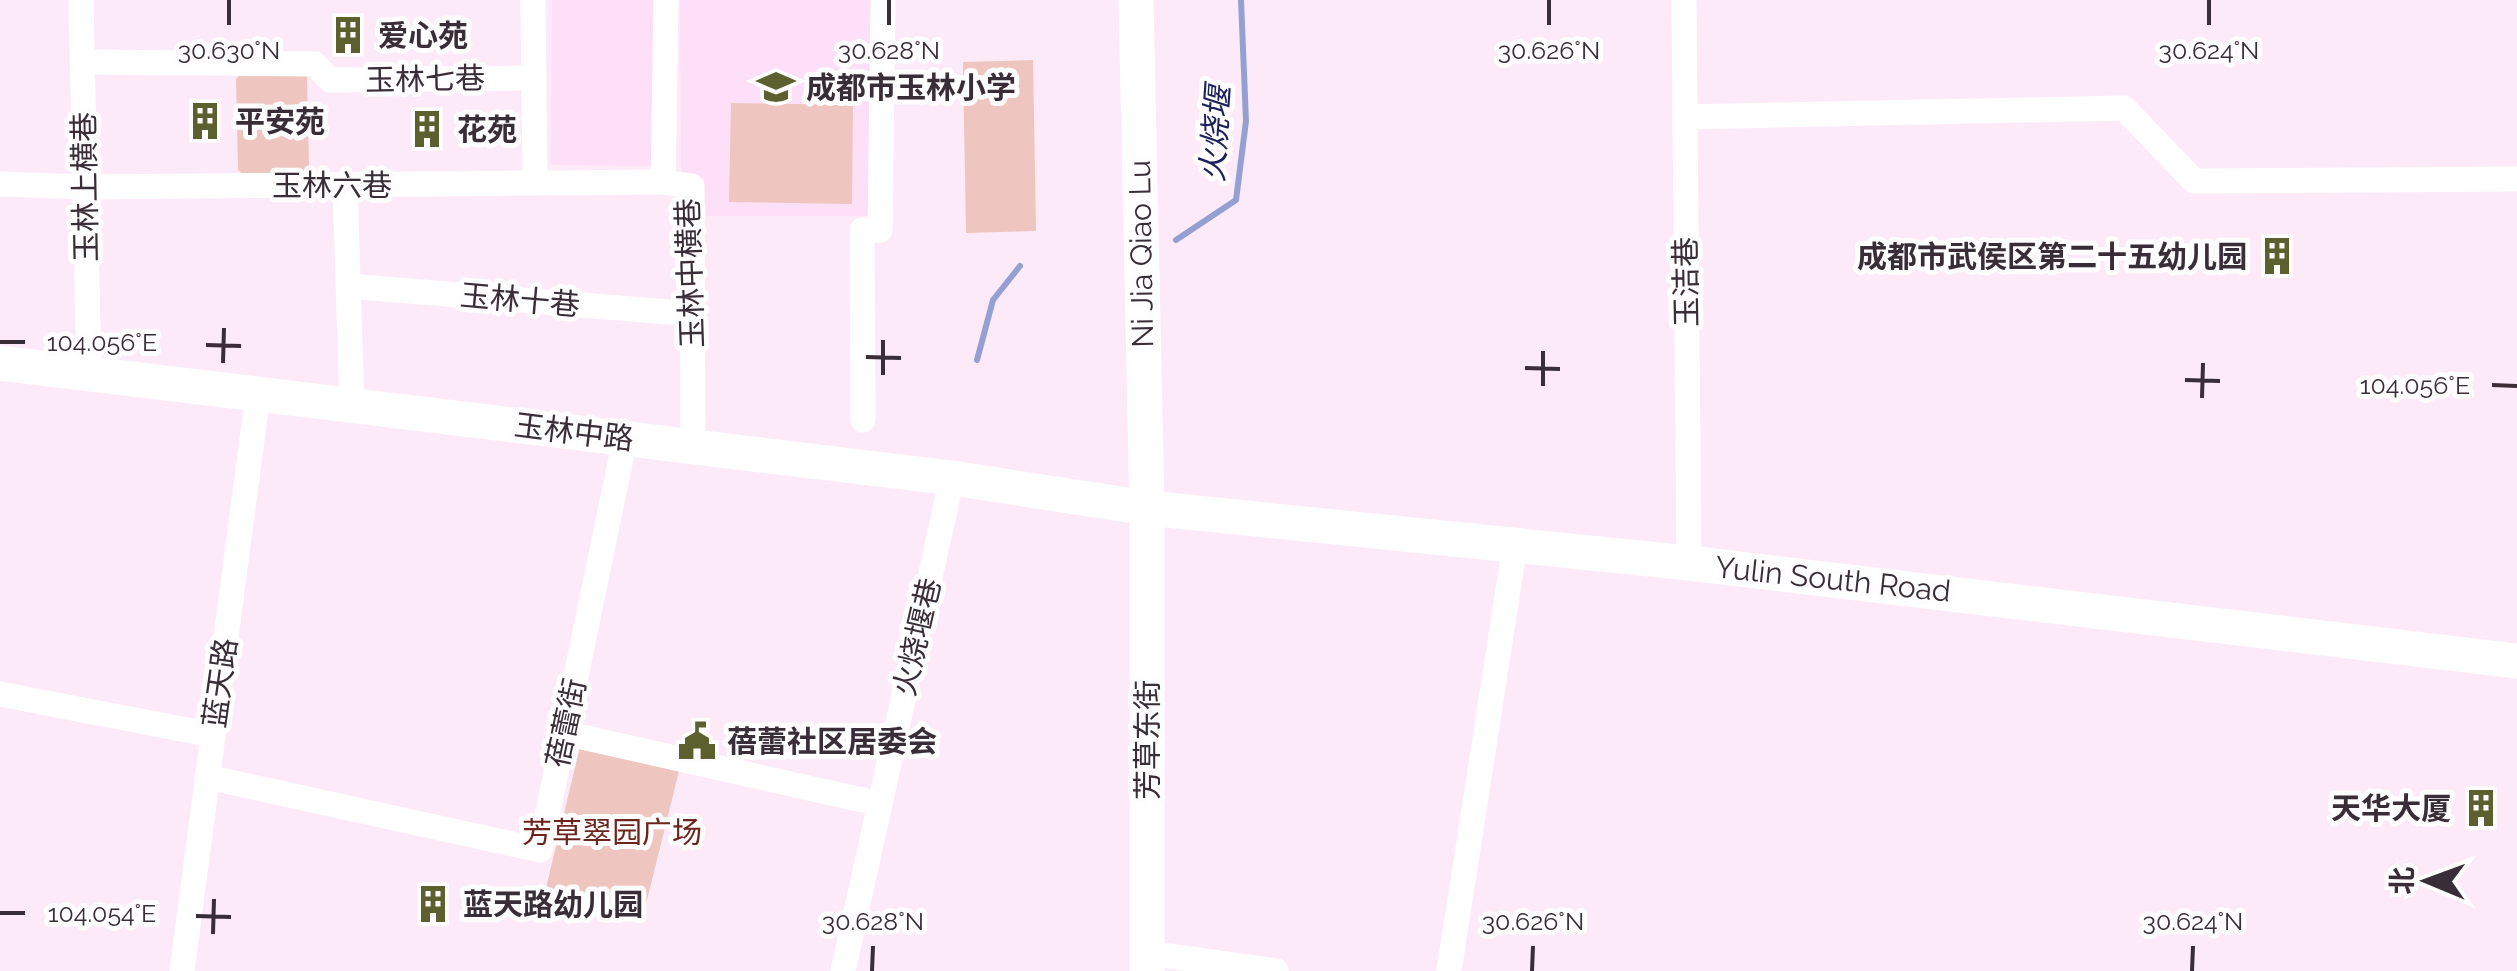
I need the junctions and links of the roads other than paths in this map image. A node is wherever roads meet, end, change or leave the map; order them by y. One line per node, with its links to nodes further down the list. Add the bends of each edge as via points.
1 (81, 0): 7 (street, 玉林上横巷)
2 (533, 0): 8 (street)
3 (666, 0): 11 (street, 玉林中横巷)
4 (883, 0): 22 (street, via 880,230 862,230)
5 (1136, 0): 26 (main road, Ni Jia Qiao Lu)
6 (1684, 0): 9 (street, 玉洁巷)
7 (82, 62): 8 (street, 玉林七巷, via 315,64 330,80); 15 (street, 玉林上横巷)
8 (534, 78): 12 (street)
9 (1685, 118): 10 (street, via 2124,108 2194,182); 28 (street, 玉洁巷)
10 (2517, 179)
11 (664, 182): 12 (street, 玉林六巷); 17 (street, 玉林中横巷, via 692,186)
12 (535, 183): 14 (street, 玉林六巷)
13 (0, 184): 15 (street, 玉林六巷)
14 (345, 185): 15 (street, 玉林六巷); 16 (street)
15 (85, 188): 19 (street, 玉林上横巷)
16 (348, 286): 17 (street, 玉林十巷); 21 (street)
17 (692, 314): 24 (street, 玉林中横巷)
18 (0, 363): 19 (main road, 玉林中路)
19 (89, 374): 20 (main road, 玉林中路)
20 (258, 394): 21 (main road, 玉林中路); 32 (street, 蓝天路)
21 (352, 406): 23 (main road, 玉林中路)
22 (863, 420)
23 (625, 438): 24 (main road, 玉林中路); 31 (street, 蓓蕾街)
24 (693, 447): 25 (main road, 玉林中路)
25 (952, 478): 26 (main road, 玉林中路); 37 (street, 火烧堰巷)
26 (1147, 508): 27 (main road, Yulin South Road); 35 (main road, 芳草东街)
27 (1516, 546): 28 (main road, Yulin South Road); 39 (street)
28 (1689, 563): 29 (main road, Yulin South Road)
29 (2517, 661)
30 (0, 694): 32 (street)
31 (564, 734): 33 (street, 蓓蕾街, via 540,850); 34 (street)
32 (213, 735): 33 (street, 蓝天路)
33 (207, 776): 36 (street, 蓝天路)
34 (862, 800)
35 (1147, 962): 38 (street)
36 (182, 971)
37 (843, 971)
38 (1276, 971)
39 (1449, 971)

